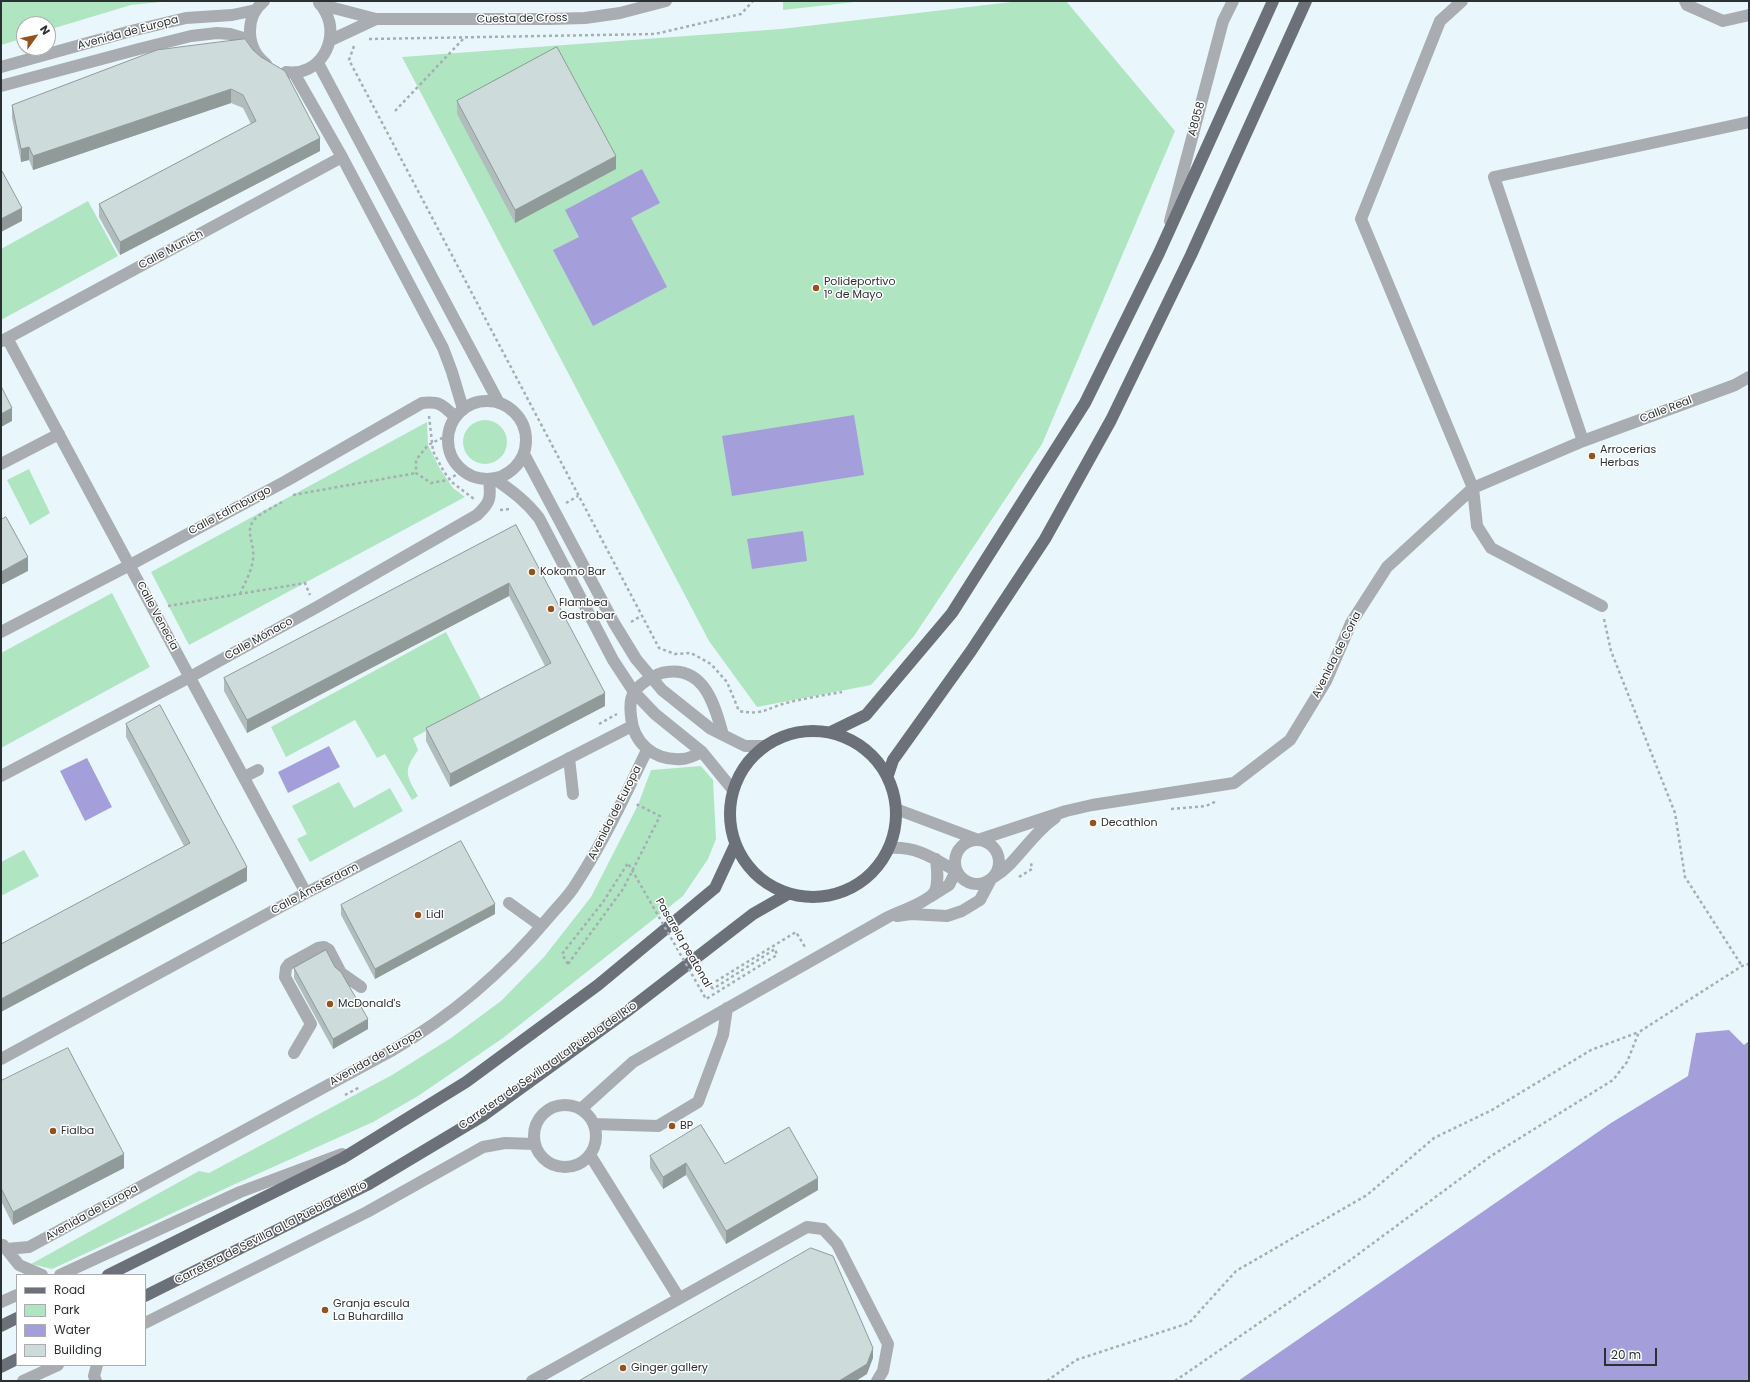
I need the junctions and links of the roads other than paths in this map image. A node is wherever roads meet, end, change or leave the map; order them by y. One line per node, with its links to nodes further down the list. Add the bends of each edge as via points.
1 (666, 1): 10 (street, Cuesta de Cross, via 620,13 585,18)
2 (1233, 1): 19 (street, A8058, via 1223,21)
3 (1273, 1): 19 (main road)
4 (1306, 1): 45 (main road, via 1191,254 1111,420 1045,538 971,651 893,760)
5 (1462, 1): 30 (street, via 1440,20 1361,219)
6 (1685, 1): 9 (street, via 1723,21)
7 (319, 3): 10 (street, Cuesta de Cross); 12 (street, via 330,22)
8 (260, 5): 11 (street, via 250,22); 14 (street, Avenida de Europa, via 232,15 186,18 131,31)
9 (1749, 15)
10 (376, 19): 12 (street, Cuesta de Cross)
11 (250, 40): 15 (street, via 258,58 274,70); 16 (street, Avenida de Europa, via 217,33 191,36)
12 (331, 40): 13 (street)
13 (318, 63): 15 (street, via 307,70); 22 (street)
14 (1, 67)
15 (294, 73): 18 (street)
16 (1, 86)
17 (1749, 122): 26 (street, via 1494,177)
18 (342, 157): 20 (street, Calle Munich); 23 (street, via 443,348)
19 (1165, 238): 38 (main road, via 1085,403 952,613 866,715)
20 (4, 340): 25 (street, Calle Venecia)
21 (1749, 377): 26 (street, Calle Real)
22 (499, 403): 23 (street, via 486,401); 27 (street, via 510,408 522,422 526,441)
23 (463, 408): 24 (street)
24 (455, 417): 29 (street, via 448,435 449,452 454,463 472,477); 31 (street, Calle Edimburgo, via 444,406 435,402 422,403 286,481)
25 (59, 434): 28 (street); 31 (street, Calle Venecia)
26 (1583, 442): 30 (street, Avenida de Coria)
27 (524, 454): 29 (street, via 514,469 506,475); 35 (street, via 614,623)
28 (1, 464)
29 (492, 479): 34 (street, Calle Mónaco, via 491,496 477,516); 36 (street, via 518,495 530,506 613,660)
30 (1473, 488): 32 (street, via 1477,526 1491,548); 51 (street, Avenida de Coria, via 1387,567 1351,623 1326,681 1290,740 1234,783)
31 (130, 565): 33 (street, Calle Edimburgo); 34 (street, Calle Venecia)
32 (1602, 606)
33 (1, 632)
34 (190, 677): 46 (street, Calle Mónaco); 47 (street, Calle Venecia)
35 (651, 678): 36 (street); 39 (street, via 662,690 711,729); 39 (street, via 659,673 675,671 697,680 706,690 716,709)
36 (634, 692): 37 (street, via 630,707); 42 (street, via 655,714)
37 (632, 726): 41 (street); 43 (street, Calle Ámsterdam)
38 (831, 732): 40 (main road, via 812,730 787,735); 45 (main road, via 856,743 873,756)
39 (723, 735): 40 (street, via 745,746)
40 (764, 746): 48 (main road, via 745,766)
41 (647, 750): 42 (street, via 664,758 683,759); 63 (street, Avenida de Europa, via 605,836 576,886)
42 (702, 752): 48 (street)
43 (569, 758): 49 (street); 58 (street, Calle Ámsterdam)
44 (258, 770): 47 (street)
45 (888, 774): 50 (main road)
46 (1, 776)
47 (244, 777): 58 (street, Calle Venecia)
48 (733, 790): 53 (main road, via 730,818)
49 (573, 794)
50 (896, 809): 52 (street); 54 (main road, via 895,829)
51 (1066, 811): 52 (street, Avenida de Coria); 57 (street, Avenida de Coria, via 1044,825 1004,871)
52 (978, 839): 56 (street, via 966,842 958,850 954,860); 57 (street, via 990,843 997,850 1000,860 998,870)
53 (735, 845): 59 (main road, via 752,871 766,883); 71 (main road, via 715,888 598,985 466,1082)
54 (889, 848): 55 (street, via 904,847); 59 (main road, via 876,869 858,885 836,895 812,898)
55 (936, 860): 56 (street); 60 (street, via 938,879 934,892)
56 (956, 871): 57 (street, via 962,879 971,884 981,884); 60 (street, via 949,886)
57 (991, 879): 62 (street, via 980,900 962,911 947,916 911,914)
58 (306, 893): 67 (street, Calle Ámsterdam)
59 (788, 894): 78 (main road, Carretera de Sevilla a La Puebla del Río, via 753,914 626,1012 484,1114 368,1185)
60 (924, 901): 62 (street)
61 (509, 902): 63 (street)
62 (888, 917): 65 (street)
63 (542, 926): 73 (street, Avenida de Europa, via 464,1002 411,1039 29,1247)
64 (361, 987): 66 (street, via 341,973 329,950 324,948 318,948 289,964 285,977 311,1024)
65 (728, 1008): 68 (street, via 633,1062); 69 (street, via 723,1035 698,1102 658,1126)
66 (294, 1053)
67 (1, 1059)
68 (580, 1109): 69 (street); 70 (street, via 559,1105 544,1112 534,1131)
69 (594, 1124): 72 (street, via 595,1145)
70 (534, 1144): 72 (street, via 546,1161 558,1167 579,1164); 82 (street, via 505,1143 483,1147 367,1212)
71 (364, 1146): 75 (street, via 240,1192); 76 (main road)
72 (590, 1155): 79 (street)
73 (3, 1246): 74 (street, Avenida de Europa, via 19,1265)
74 (40, 1274)
75 (62, 1274)
76 (110, 1274)
77 (16, 1295): 80 (street)
78 (146, 1296)
79 (679, 1298): 90 (street); 91 (street, via 807,1227 823,1229 837,1244 888,1344 883,1371)
80 (1, 1301)
81 (16, 1318): 83 (main road)
82 (146, 1322)
83 (1, 1326)
84 (16, 1360): 87 (main road)
85 (56, 1366): 88 (street)
86 (97, 1366): 89 (street, via 94,1376)
87 (1, 1367)
88 (23, 1381)
89 (96, 1381)
90 (532, 1381)
91 (876, 1381)

